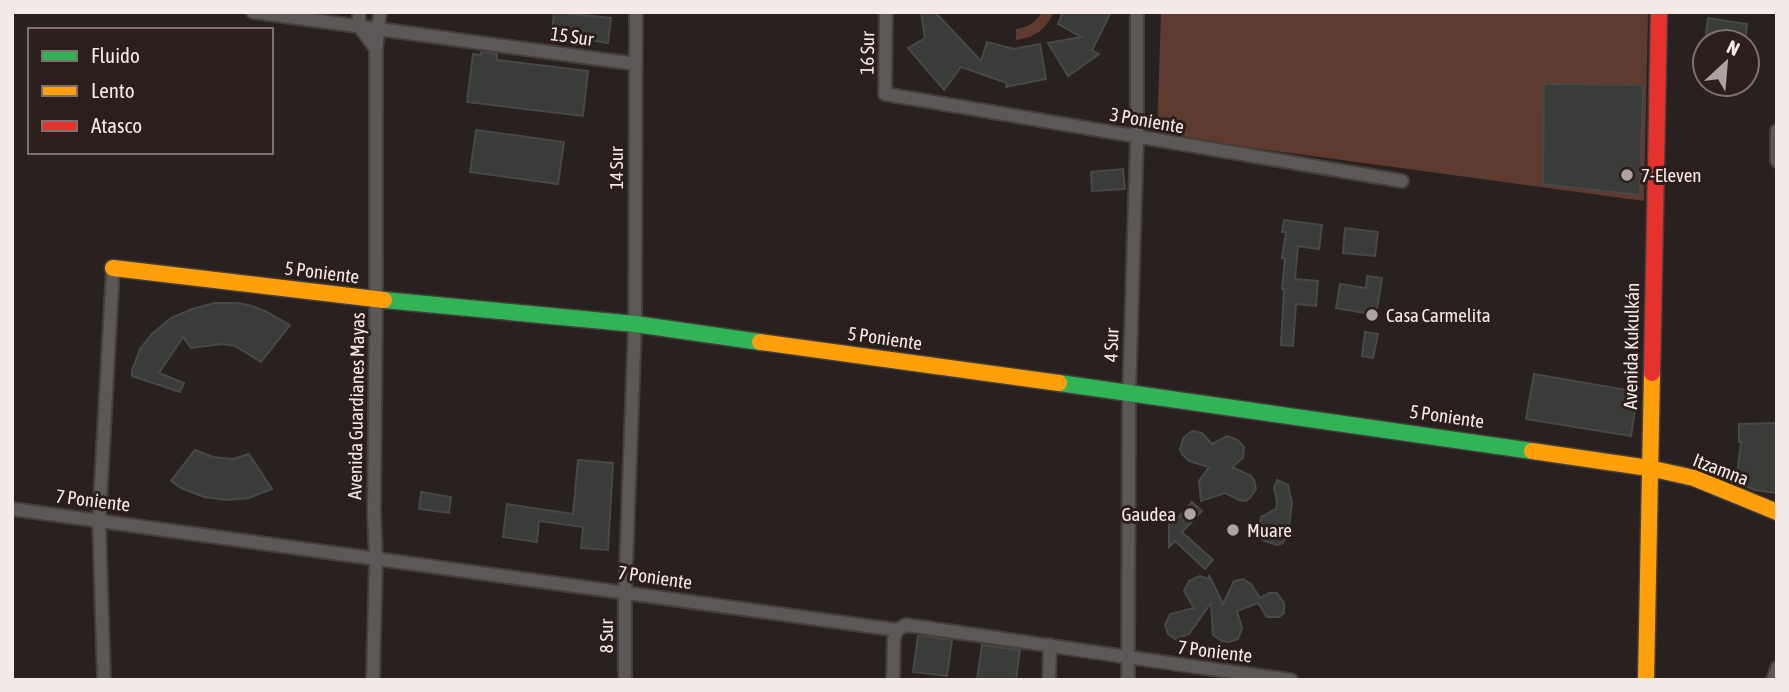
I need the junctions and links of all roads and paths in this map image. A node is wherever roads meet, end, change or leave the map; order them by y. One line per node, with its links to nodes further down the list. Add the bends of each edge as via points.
1 (253, 12): 8 (street, 15 Sur)
2 (359, 12): 8 (street)
3 (380, 12): 9 (street, Avenida Guardianes Mayas)
4 (636, 12): 11 (street, 14 Sur)
5 (887, 12): 12 (street, 16 Sur)
6 (1138, 12): 14 (street, 4 Sur)
7 (1659, 12): 21 (street, Avenida Kukulkán)
8 (359, 26): 9 (street, 15 Sur); 10 (street)
9 (380, 30): 10 (street, Avenida Guardianes Mayas); 11 (street, 15 Sur)
10 (376, 49): 18 (street, Avenida Guardianes Mayas)
11 (636, 64): 19 (street, 14 Sur)
12 (886, 93): 14 (street, 3 Poniente)
13 (1777, 131): 15 (street)
14 (1137, 138): 16 (street, 3 Poniente); 20 (street, 4 Sur)
15 (1777, 161)
16 (1402, 181)
17 (113, 268): 18 (street, 5 Poniente); 24 (street)
18 (376, 299): 19 (street, 5 Poniente); 25 (street, Avenida Guardianes Mayas)
19 (635, 324): 20 (street, 5 Poniente); 26 (street, 14 Sur)
20 (1129, 394): 21 (street, 5 Poniente); 29 (street, 4 Sur)
21 (1649, 468): 23 (street, Itzamna, via 1694,478); 38 (street, Avenida Kukulkán)
22 (12, 509): 24 (street, 7 Poniente)
23 (1777, 512)
24 (99, 520): 25 (street, 7 Poniente); 31 (street)
25 (376, 557): 26 (street, 7 Poniente); 32 (street, Avenida Guardianes Mayas)
26 (625, 593): 27 (street, 7 Poniente); 33 (street, 8 Sur)
27 (897, 630): 28 (street, 7 Poniente, via 906,625); 34 (street)
28 (1050, 645): 29 (street, 7 Poniente); 35 (street)
29 (1129, 659): 36 (street, 4 Sur); 37 (street, 7 Poniente)
30 (1777, 668): 39 (street)
31 (103, 680)
32 (373, 680)
33 (625, 680)
34 (893, 680)
35 (1049, 680)
36 (1128, 680)
37 (1292, 680)
38 (1646, 680)
39 (1773, 680)

